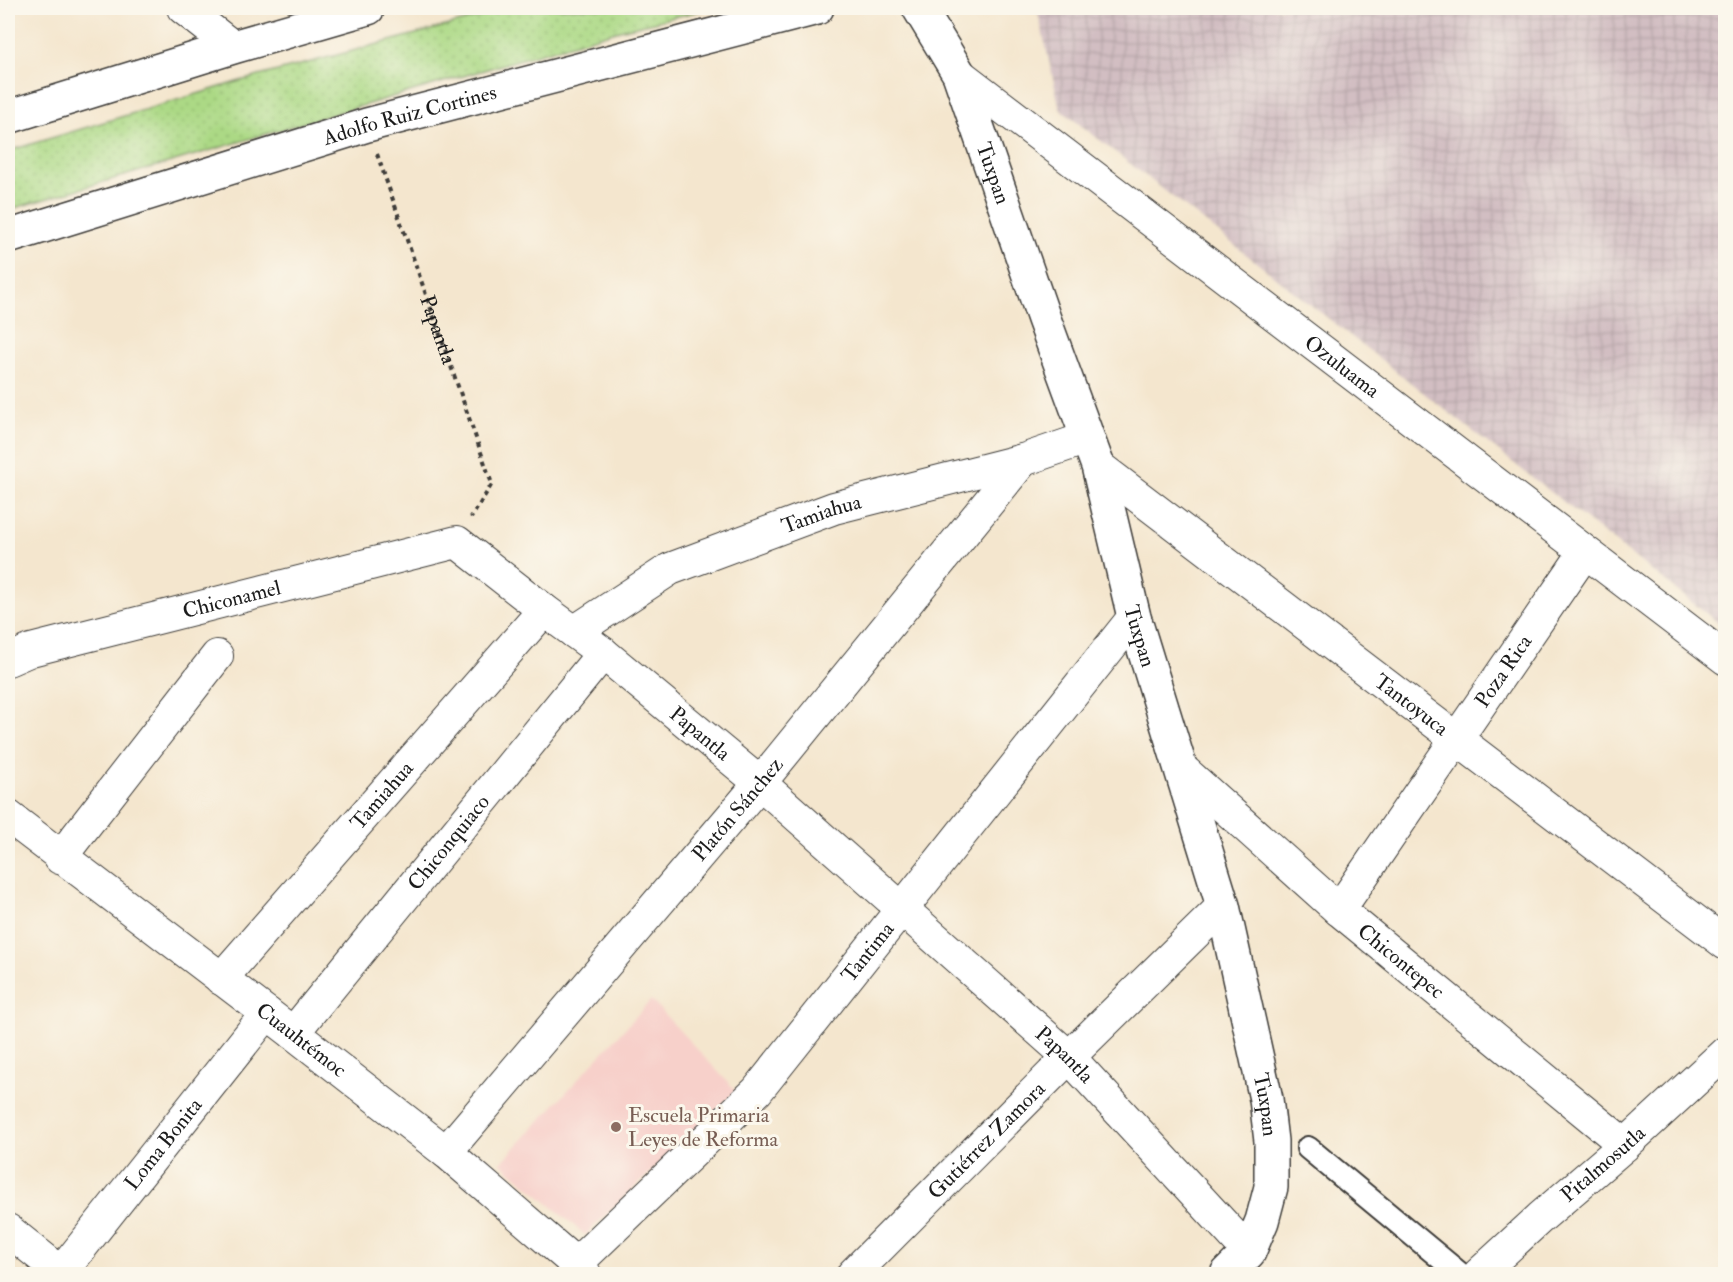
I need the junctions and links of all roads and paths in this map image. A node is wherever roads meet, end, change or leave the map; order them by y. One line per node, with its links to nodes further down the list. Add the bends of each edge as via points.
1 (183, 8): 5 (street)
2 (368, 8): 5 (main road)
3 (817, 8): 8 (main road, Adolfo Ruiz Cortines)
4 (919, 8): 6 (main road, Tuxpan)
5 (233, 46): 7 (main road)
6 (959, 74): 10 (main road, Tuxpan); 13 (street, Ozuluama)
7 (8, 117)
8 (367, 125): 9 (main road, Adolfo Ruiz Cortines); 12 (path, Papantla, via 492,484)
9 (8, 237)
10 (1093, 452): 11 (street, Tamiahua); 15 (main road, Tuxpan); 21 (street, Tantoyuca)
11 (1023, 460): 16 (street, Tamiahua, via 834,508 670,569); 23 (street, Platón Sánchez)
12 (457, 542): 14 (street, Papantla); 20 (street, Chiconamel, via 31,650)
13 (1585, 552): 19 (street, Ozuluama); 21 (street, Poza Rica)
14 (544, 610): 16 (street, Papantla); 30 (street, Tamiahua)
15 (1134, 617): 22 (main road, Tuxpan); 27 (street, Tantima)
16 (574, 632): 17 (street, Papantla)
17 (603, 653): 23 (street, Papantla); 32 (street, Chiconquiaco)
18 (218, 656): 25 (street)
19 (1725, 658)
20 (8, 660)
21 (1456, 739): 28 (street, Poza Rica); 29 (street, Tantoyuca)
22 (1183, 770): 26 (main road, Tuxpan); 28 (street, Chicontepec)
23 (760, 783): 27 (street, Papantla); 37 (street, Platón Sánchez)
24 (8, 816): 25 (street, Cuauhtémoc)
25 (60, 858): 30 (street, Cuauhtémoc)
26 (1223, 906): 34 (street, Gutiérrez Zamora); 39 (main road, Tuxpan, via 1266,1099 1271,1141 1271,1187 1262,1221)
27 (901, 908): 34 (street, Papantla); 40 (street, Tantima, via 757,1091)
28 (1339, 910): 35 (street, Chicontepec)
29 (1725, 944)
30 (221, 979): 31 (street, Cuauhtémoc)
31 (267, 1013): 32 (street, Cuauhtémoc); 41 (street, Loma Bonita)
32 (293, 1032): 37 (street, Cuauhtémoc)
33 (1725, 1052): 35 (street, Pitalmosutla)
34 (1069, 1057): 39 (street, Papantla); 42 (street, Gutiérrez Zamora)
35 (1625, 1145): 44 (street, Pitalmosutla)
36 (1308, 1148): 43 (street, Tuxpan)
37 (446, 1152): 40 (street, Cuauhtémoc)
38 (8, 1230): 41 (street)
39 (1238, 1263)
40 (580, 1269)
41 (61, 1274)
42 (853, 1275)
43 (1460, 1275)
44 (1479, 1275)

